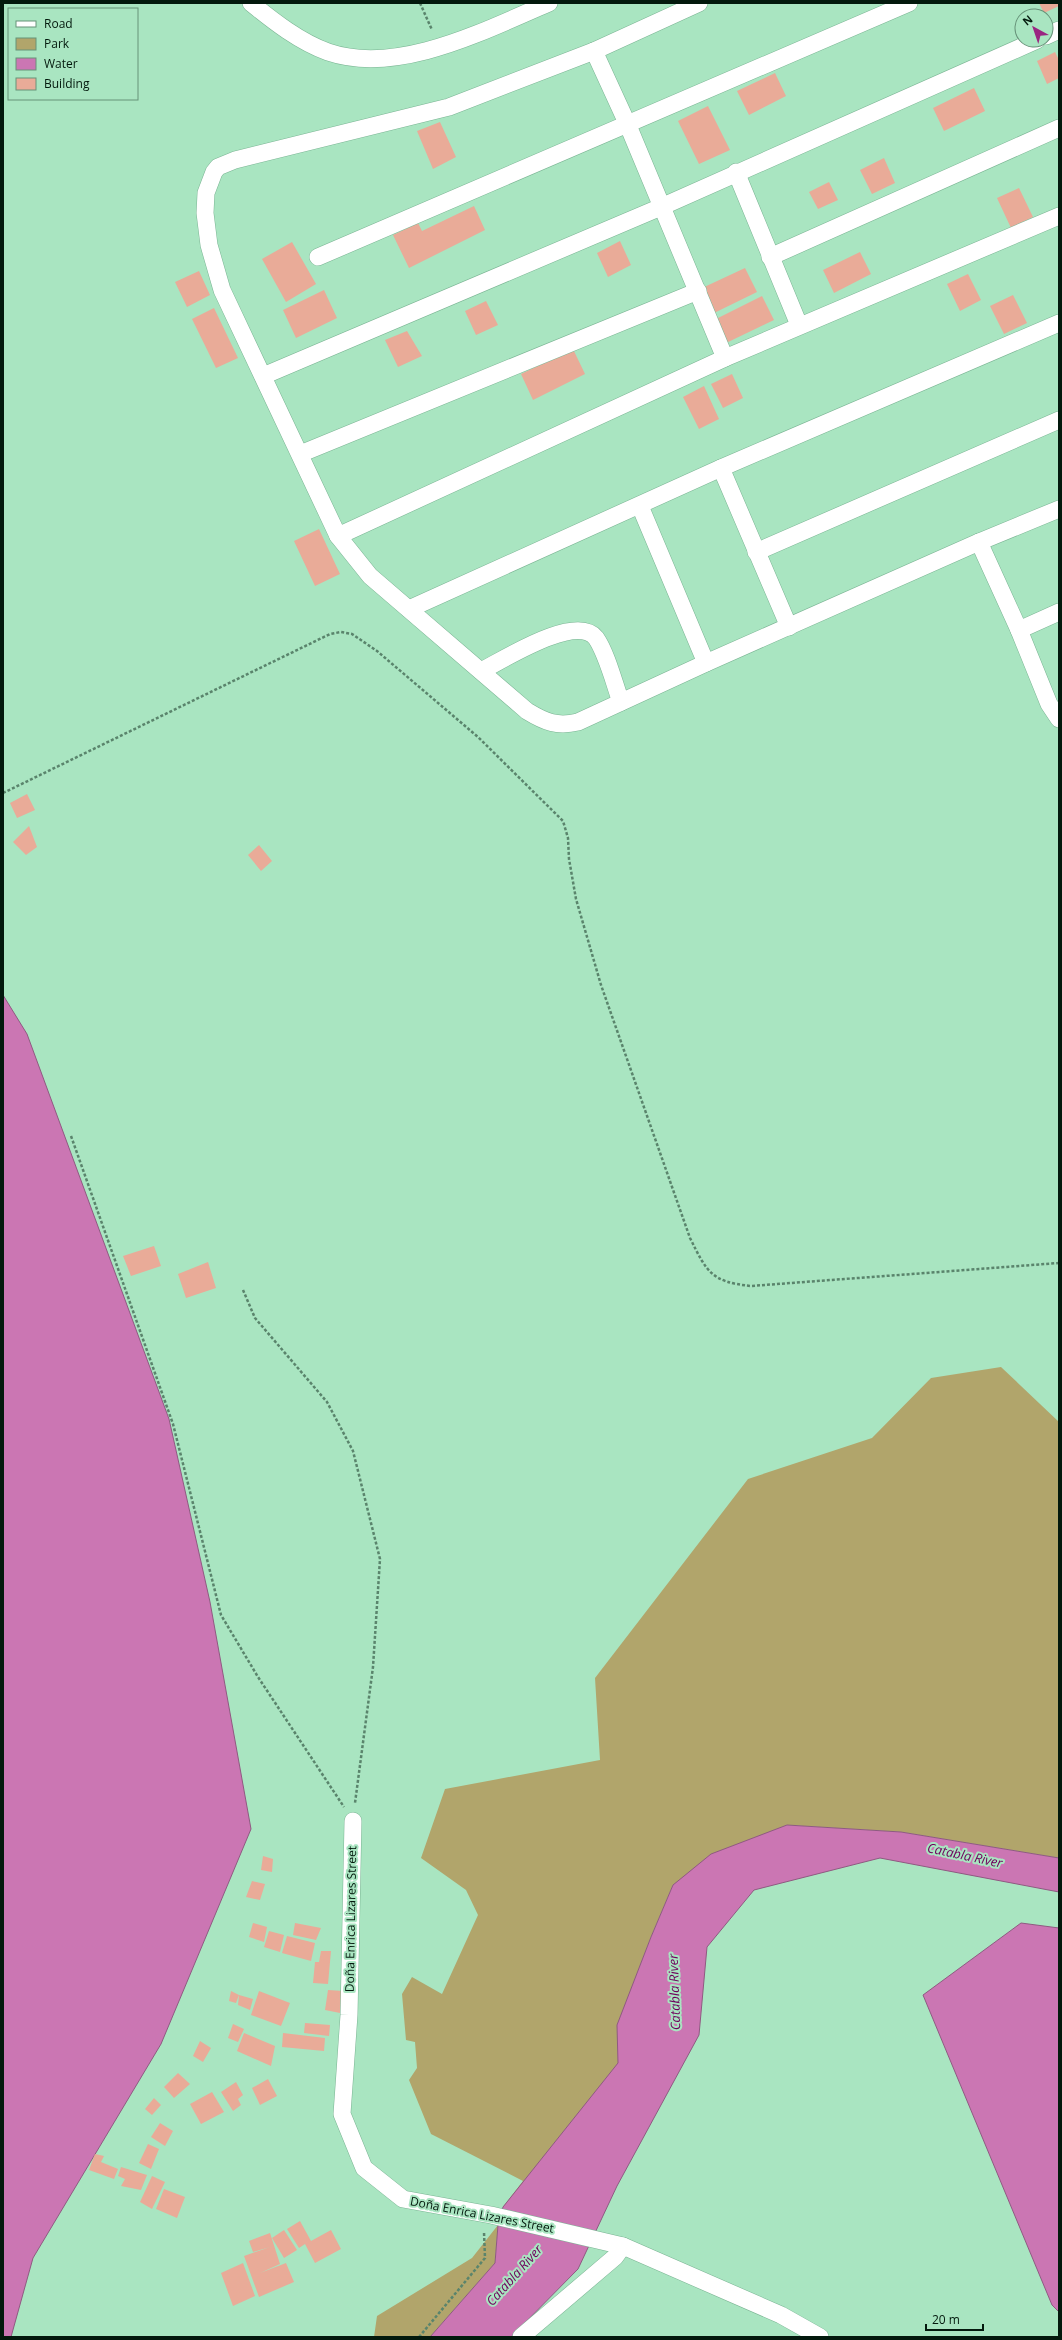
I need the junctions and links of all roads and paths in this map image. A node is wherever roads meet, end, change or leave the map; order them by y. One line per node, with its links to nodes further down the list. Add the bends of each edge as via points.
1 (250, 3): 6 (street, via 307,43 328,52 367,60 406,55)
2 (420, 3): 6 (path)
3 (549, 3): 6 (street)
4 (699, 3): 8 (street)
5 (909, 3): 9 (street)
6 (439, 47)
7 (1019, 48): 11 (street)
8 (594, 51): 9 (street); 20 (street, via 449,108 235,160 218,167 206,193 208,245 222,290)
9 (627, 123): 12 (street); 14 (street)
10 (1059, 128): 15 (street)
11 (736, 172): 12 (street); 15 (street)
12 (661, 207): 16 (street); 20 (street)
13 (1059, 216): 18 (street)
14 (318, 257)
15 (770, 257): 18 (street)
16 (698, 291): 19 (street); 22 (street)
17 (1059, 323): 23 (street)
18 (800, 325): 19 (street)
19 (725, 358): 26 (street)
20 (263, 376): 22 (street)
21 (1059, 420): 28 (street)
22 (300, 454): 26 (street)
23 (722, 468): 24 (street); 28 (street)
24 (640, 506): 29 (street); 33 (street)
25 (1059, 509): 27 (street)
26 (338, 536): 29 (street, via 370,576)
27 (978, 542): 31 (street); 32 (street)
28 (756, 552): 31 (street)
29 (409, 609): 34 (street)
30 (1059, 612): 32 (street)
31 (789, 627): 33 (street)
32 (1019, 630): 36 (street, via 1049,704)
33 (706, 663): 35 (street)
34 (481, 671): 35 (street, via 527,711 546,722 559,725 578,722); 35 (street, via 552,635 575,630 586,631 596,639)
35 (621, 702)
36 (1059, 719)
37 (3, 793): 39 (path, via 330,634 352,634 377,651 478,738 554,810 562,821 568,838 576,899 601,985 690,1238 712,1276 732,1284 751,1286)
38 (71, 1136): 41 (path, via 173,1424 221,1615 258,1677)
39 (1059, 1263)
40 (244, 1290): 41 (path, via 255,1318 327,1402 353,1451 380,1559 373,1667)
41 (353, 1821): 43 (street, Doña Enrica Lizares Street, via 349,2015 342,2114 364,2168 403,2199 492,2215)
42 (484, 2234): 44 (path, via 485,2258)
43 (623, 2246): 45 (street, via 616,2257); 46 (street, Doña Enrica Lizares Street, via 780,2315)
44 (419, 2337)
45 (521, 2337)
46 (820, 2337)

